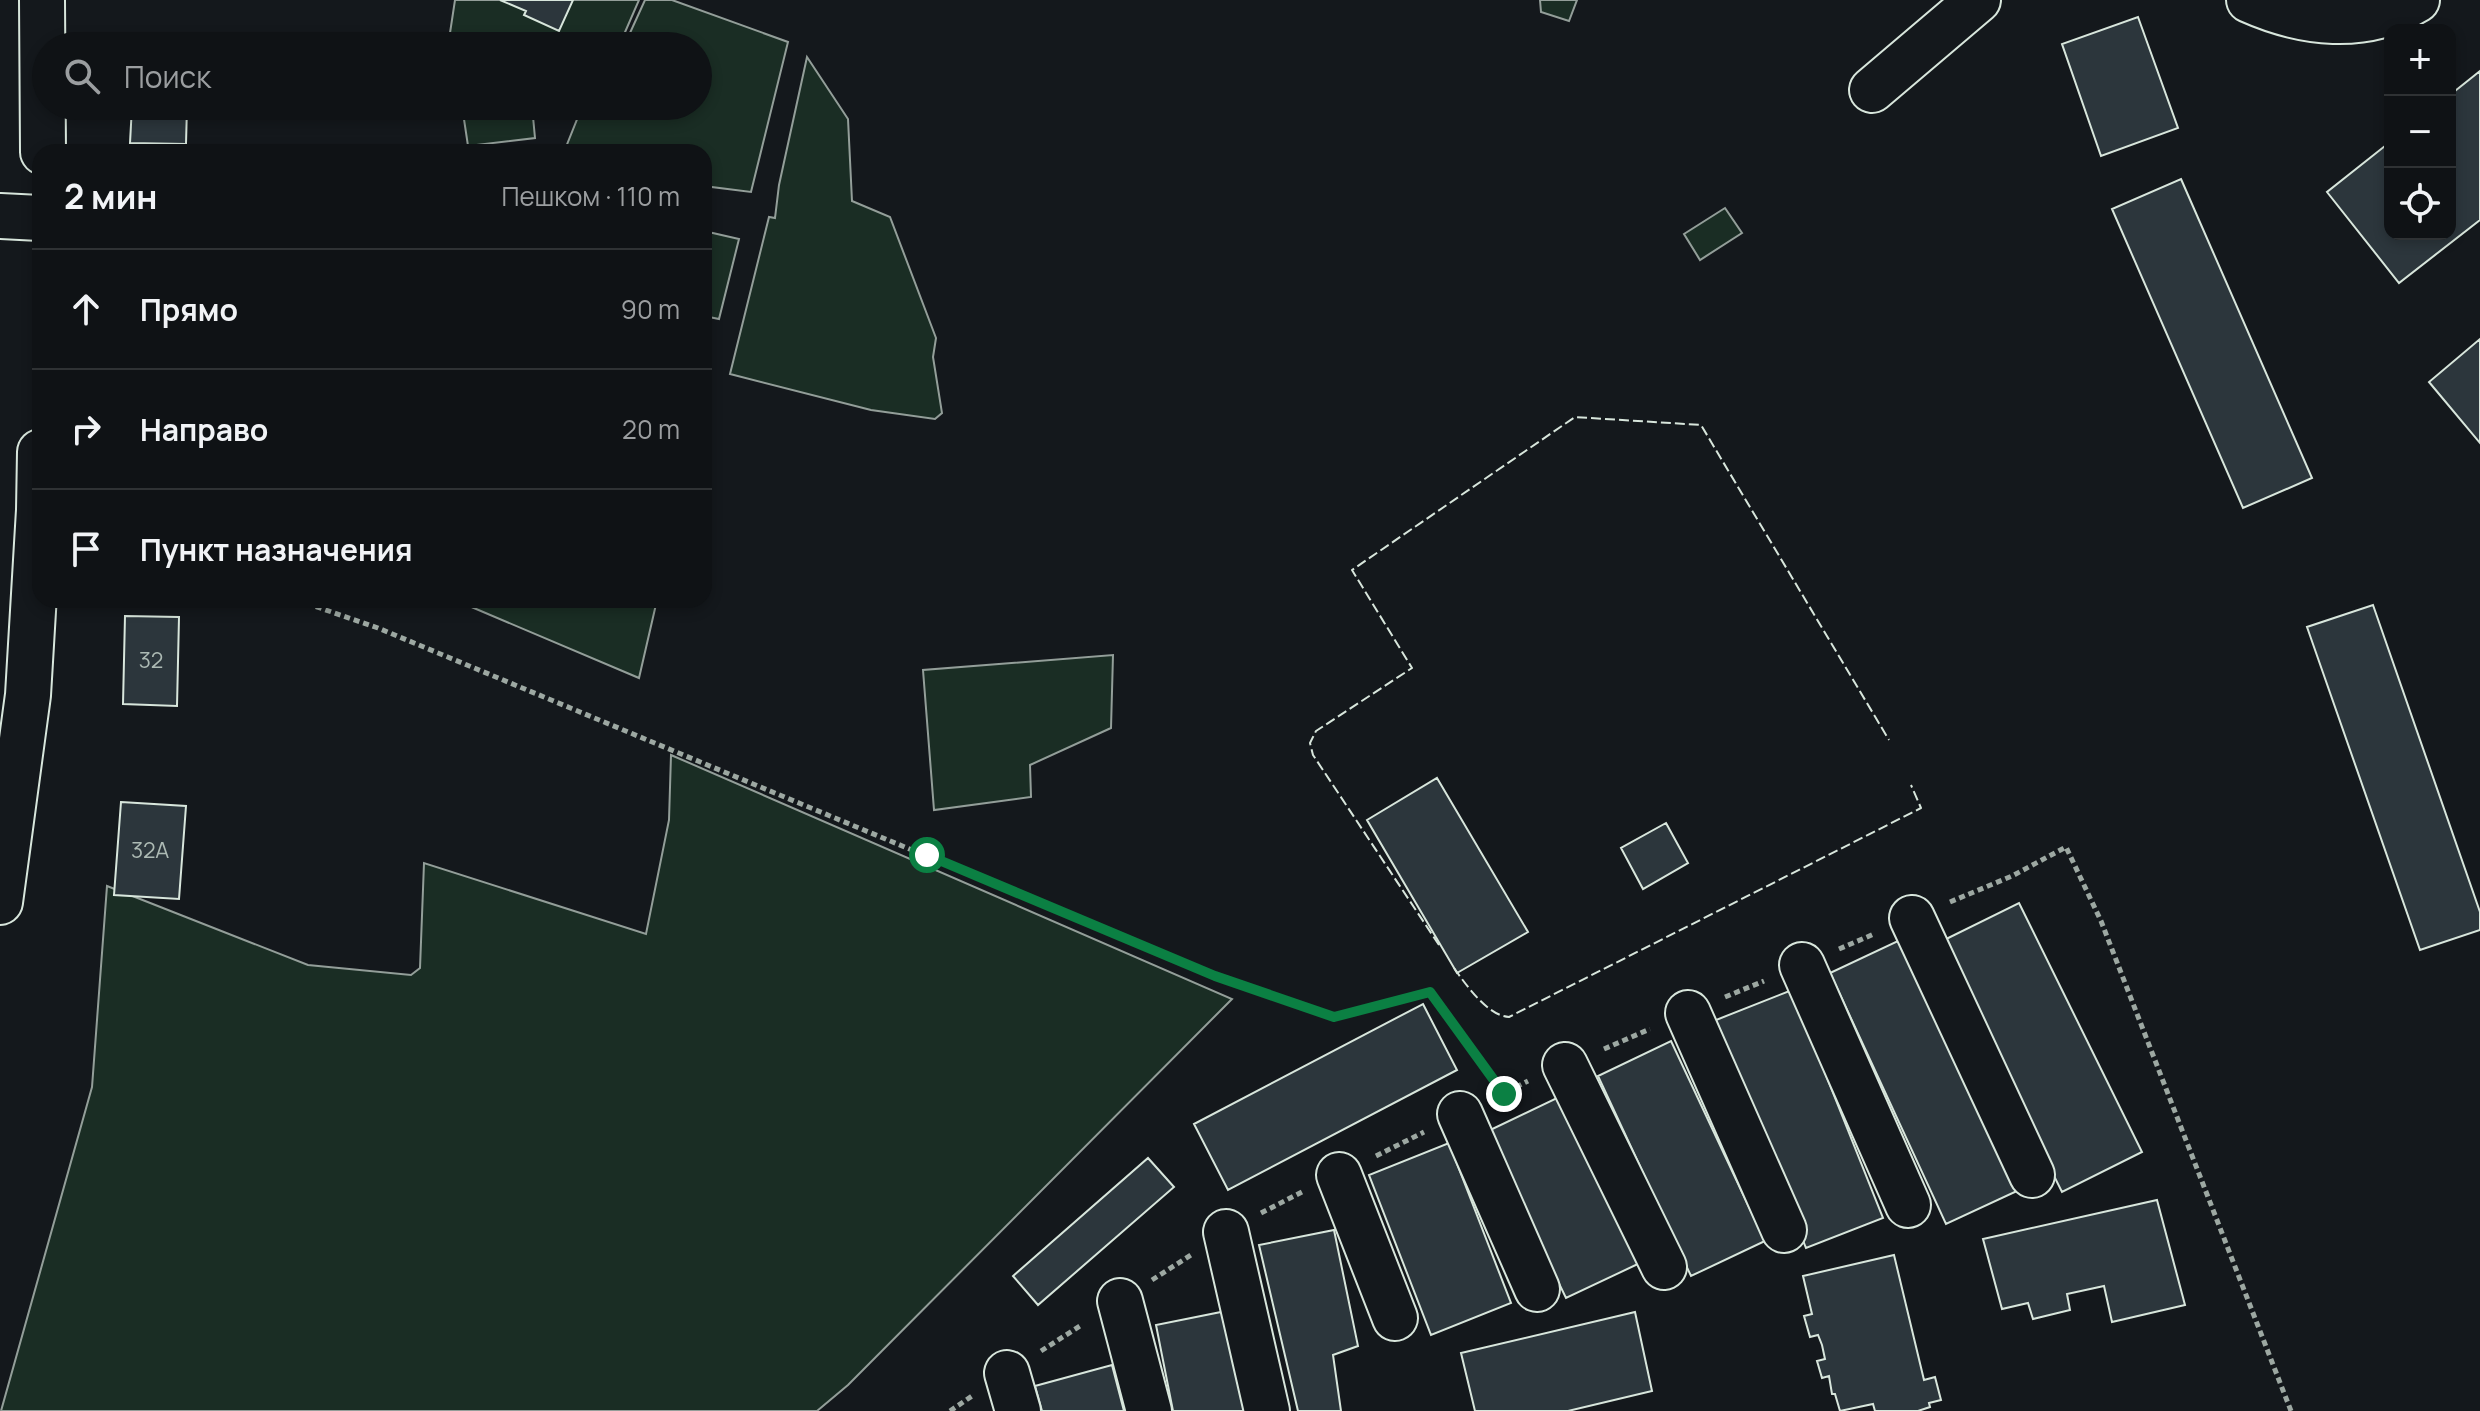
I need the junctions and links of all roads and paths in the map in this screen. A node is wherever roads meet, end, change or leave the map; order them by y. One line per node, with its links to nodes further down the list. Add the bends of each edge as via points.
1 (42, 0): 5 (street)
2 (1978, 0): 6 (street)
3 (2249, 0): 4 (street, via 2309,19 2353,23)
4 (2417, 0)
5 (42, 32)
6 (1872, 90)
7 (43, 120): 8 (street)
8 (43, 144)
9 (0, 216): 10 (street)
10 (32, 218)
11 (33, 608): 13 (street, via 28,695)
12 (320, 608): 18 (path, via 1215,976 1334,1017 1430,992)
13 (0, 902)
14 (1912, 918): 21 (street)
15 (1802, 965): 22 (street)
16 (1688, 1013): 23 (street)
17 (1565, 1065): 25 (street)
18 (1504, 1094)
19 (1460, 1114): 26 (street)
20 (1339, 1175): 28 (street)
21 (2032, 1175)
22 (1908, 1205)
23 (1784, 1230)
24 (1226, 1232): 30 (street)
25 (1664, 1267)
26 (1537, 1289)
27 (1120, 1301): 29 (street)
28 (1395, 1318)
29 (1149, 1411)
30 (1267, 1411)

